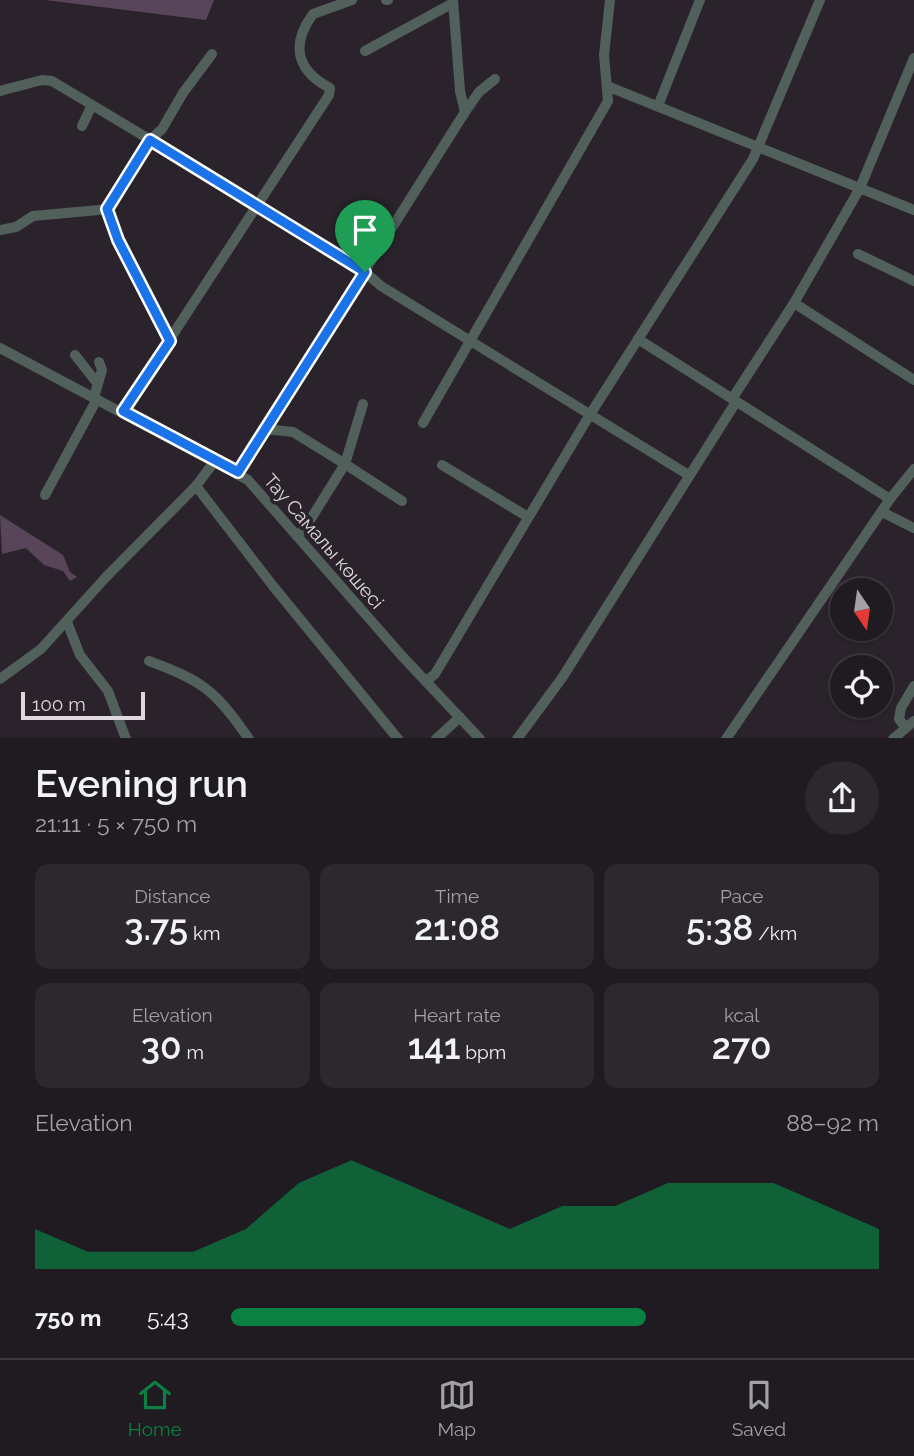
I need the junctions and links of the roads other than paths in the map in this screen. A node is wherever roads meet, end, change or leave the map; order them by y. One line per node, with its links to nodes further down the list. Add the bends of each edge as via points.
1 (352, 0): 19 (street, via 313,14 299,51 302,66 332,87)
2 (610, 0): 10 (street, via 604,55)
3 (700, 0): 13 (street)
4 (820, 0): 17 (street)
5 (453, 1): 6 (street); 14 (street)
6 (365, 51)
7 (212, 54): 16 (street)
8 (914, 58): 18 (street)
9 (495, 79): 14 (street)
10 (607, 86): 13 (street); 28 (street, via 608,101 600,118)
11 (0, 91): 12 (street, via 52,81)
12 (92, 105): 15 (street); 16 (street)
13 (658, 106): 17 (street)
14 (465, 112): 24 (street)
15 (82, 126)
16 (150, 140): 19 (street); 20 (street)
17 (759, 147): 18 (street); 27 (street)
18 (860, 188): 21 (street); 26 (street)
19 (260, 205): 24 (street); 29 (street)
20 (107, 209): 22 (street, via 33,216); 29 (street)
21 (914, 211)
22 (0, 230)
23 (858, 254): 25 (street)
24 (365, 272): 28 (street); 41 (street)
25 (914, 281)
26 (794, 303): 33 (street); 36 (street)
27 (638, 339): 36 (street); 39 (street)
28 (470, 340): 39 (street); 40 (street)
29 (170, 341): 38 (street)
30 (0, 348): 35 (street, Тау Самалы көшесі)
31 (75, 355): 34 (street)
32 (100, 362): 34 (street)
33 (914, 380)
34 (97, 383): 35 (street)
35 (95, 398): 38 (street, Тау Самалы көшесі); 49 (street)
36 (734, 400): 47 (street); 50 (street)
37 (363, 404): 43 (street)
38 (123, 411): 42 (street, Тау Самалы көшесі)
39 (589, 416): 47 (street); 53 (street)
40 (423, 423)
41 (265, 429): 43 (street, via 293,432); 46 (street)
42 (214, 462): 46 (street, Тау Самалы көшесі); 48 (street)
43 (345, 464): 51 (street); 55 (street)
44 (442, 465): 53 (street)
45 (914, 469): 50 (street)
46 (238, 472): 55 (street, Тау Самалы көшесі)
47 (687, 474): 68 (street, via 562,678)
48 (196, 486): 56 (street); 65 (street)
49 (45, 495)
50 (890, 499): 52 (street)
51 (402, 501)
52 (882, 512): 54 (street); 69 (street)
53 (528, 517): 59 (street, via 435,674)
54 (914, 528)
55 (297, 536): 59 (street, Тау Самалы көшесі)
56 (67, 622): 58 (street, via 41,649); 63 (street, via 80,655 108,691)
57 (149, 661): 64 (street, via 192,677 220,699)
58 (0, 679)
59 (426, 681): 61 (street, Тау Самалы көшесі)
60 (914, 685): 62 (street, via 899,719)
61 (460, 717): 66 (street); 67 (street, Тау Самалы көшесі)
62 (911, 723): 70 (street)
63 (126, 738)
64 (248, 738)
65 (398, 738)
66 (436, 738)
67 (480, 738)
68 (517, 738)
69 (726, 738)
70 (893, 738)

